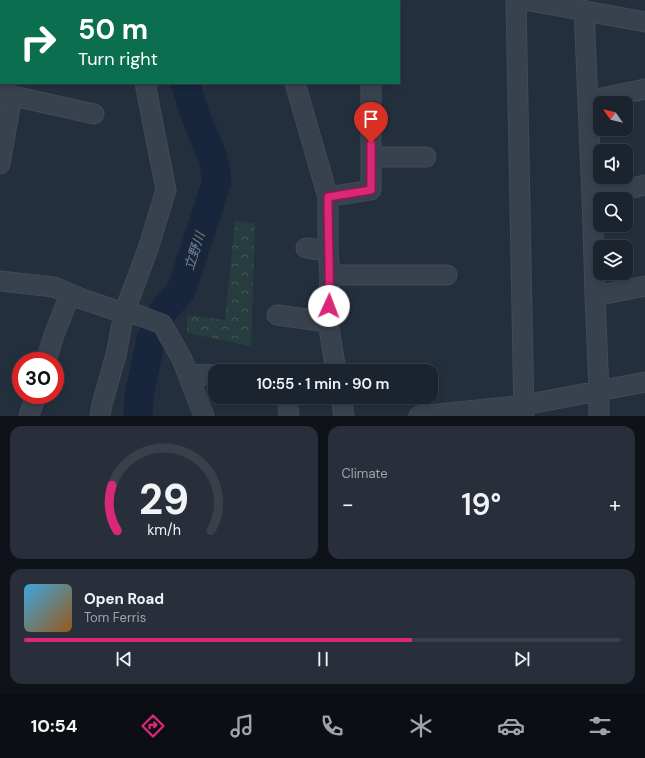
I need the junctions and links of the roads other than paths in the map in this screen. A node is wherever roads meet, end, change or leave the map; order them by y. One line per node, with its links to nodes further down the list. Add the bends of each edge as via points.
1 (325, 0): 2 (street)
2 (347, 0)
3 (516, 0): 40 (street)
4 (525, 0): 5 (street)
5 (584, 10): 6 (street); 12 (street)
6 (645, 22)
7 (145, 84): 28 (street, via 166,190)
8 (295, 84): 18 (street)
9 (371, 84): 15 (street)
10 (645, 89): 12 (street)
11 (6, 94): 13 (street); 16 (street)
12 (588, 101): 19 (street)
13 (94, 114)
14 (426, 157): 15 (street)
15 (371, 158): 18 (street, via 371,190)
16 (0, 164)
17 (645, 185): 19 (street)
18 (328, 197): 21 (street)
19 (592, 197): 27 (street)
20 (306, 248): 21 (street)
21 (328, 250): 22 (street)
22 (330, 275): 23 (street); 30 (street)
23 (447, 276)
24 (0, 281): 26 (street, via 54,287)
25 (645, 286): 27 (street)
26 (70, 294): 28 (street); 31 (street)
27 (595, 296): 36 (street)
28 (131, 314): 33 (street, via 162,324); 42 (street, via 116,355)
29 (277, 316): 30 (street)
30 (328, 322): 32 (street)
31 (49, 352)
32 (335, 364)
33 (188, 374): 34 (street); 43 (street)
34 (208, 375)
35 (645, 382): 36 (street)
36 (599, 391): 40 (street); 47 (street)
37 (33, 404): 41 (street)
38 (288, 404): 44 (street)
39 (342, 404): 45 (street)
40 (524, 410): 46 (street)
41 (29, 416)
42 (100, 416)
43 (204, 416)
44 (289, 416)
45 (344, 416)
46 (426, 416)
47 (599, 416)

